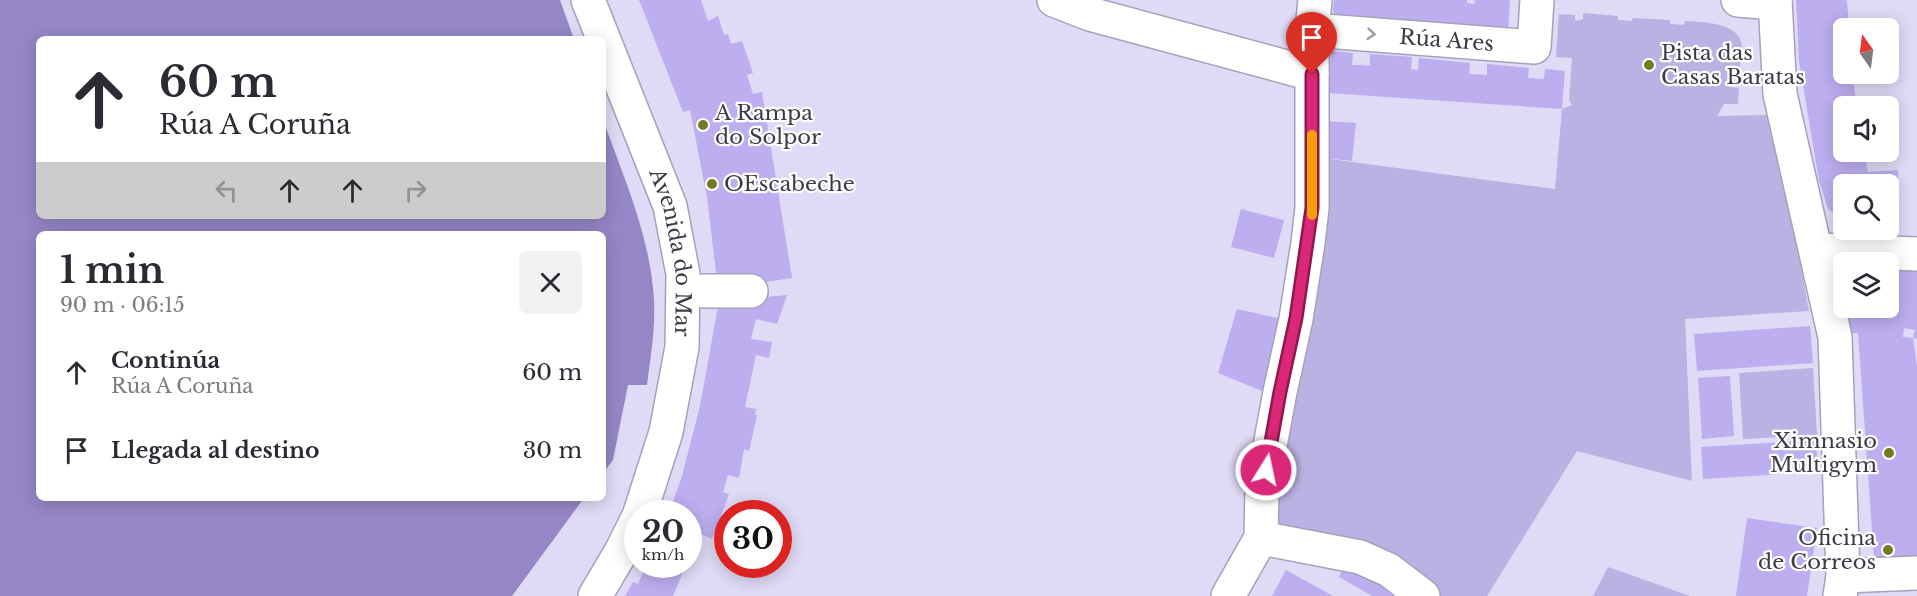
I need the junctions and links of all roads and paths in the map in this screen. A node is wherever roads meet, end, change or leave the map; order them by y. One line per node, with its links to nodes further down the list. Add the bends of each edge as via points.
1 (588, 0): 7 (street, Avenida do Mar)
2 (1054, 0): 9 (street, via 1090,14)
3 (1537, 0): 6 (street, Rúa Ares, one-way to 3, via 1534,47)
4 (1737, 0): 5 (street)
5 (1775, 2): 10 (street, via 1780,94)
6 (1314, 15): 9 (street)
7 (603, 36)
8 (606, 44): 14 (street, Avenida do Mar, via 664,187 683,274 682,347 666,432)
9 (1312, 74): 15 (street, via 1312,208 1296,318 1262,489)
10 (1816, 250): 11 (street); 18 (street, via 1835,337)
11 (1917, 254)
12 (704, 291): 13 (street)
13 (751, 291)
14 (644, 500)
15 (1261, 538): 20 (street); 21 (street, via 1360,557 1389,570)
16 (624, 546): 19 (street)
17 (1917, 573): 18 (street)
18 (1841, 586)
19 (595, 596)
20 (1228, 596)
21 (1423, 596)

